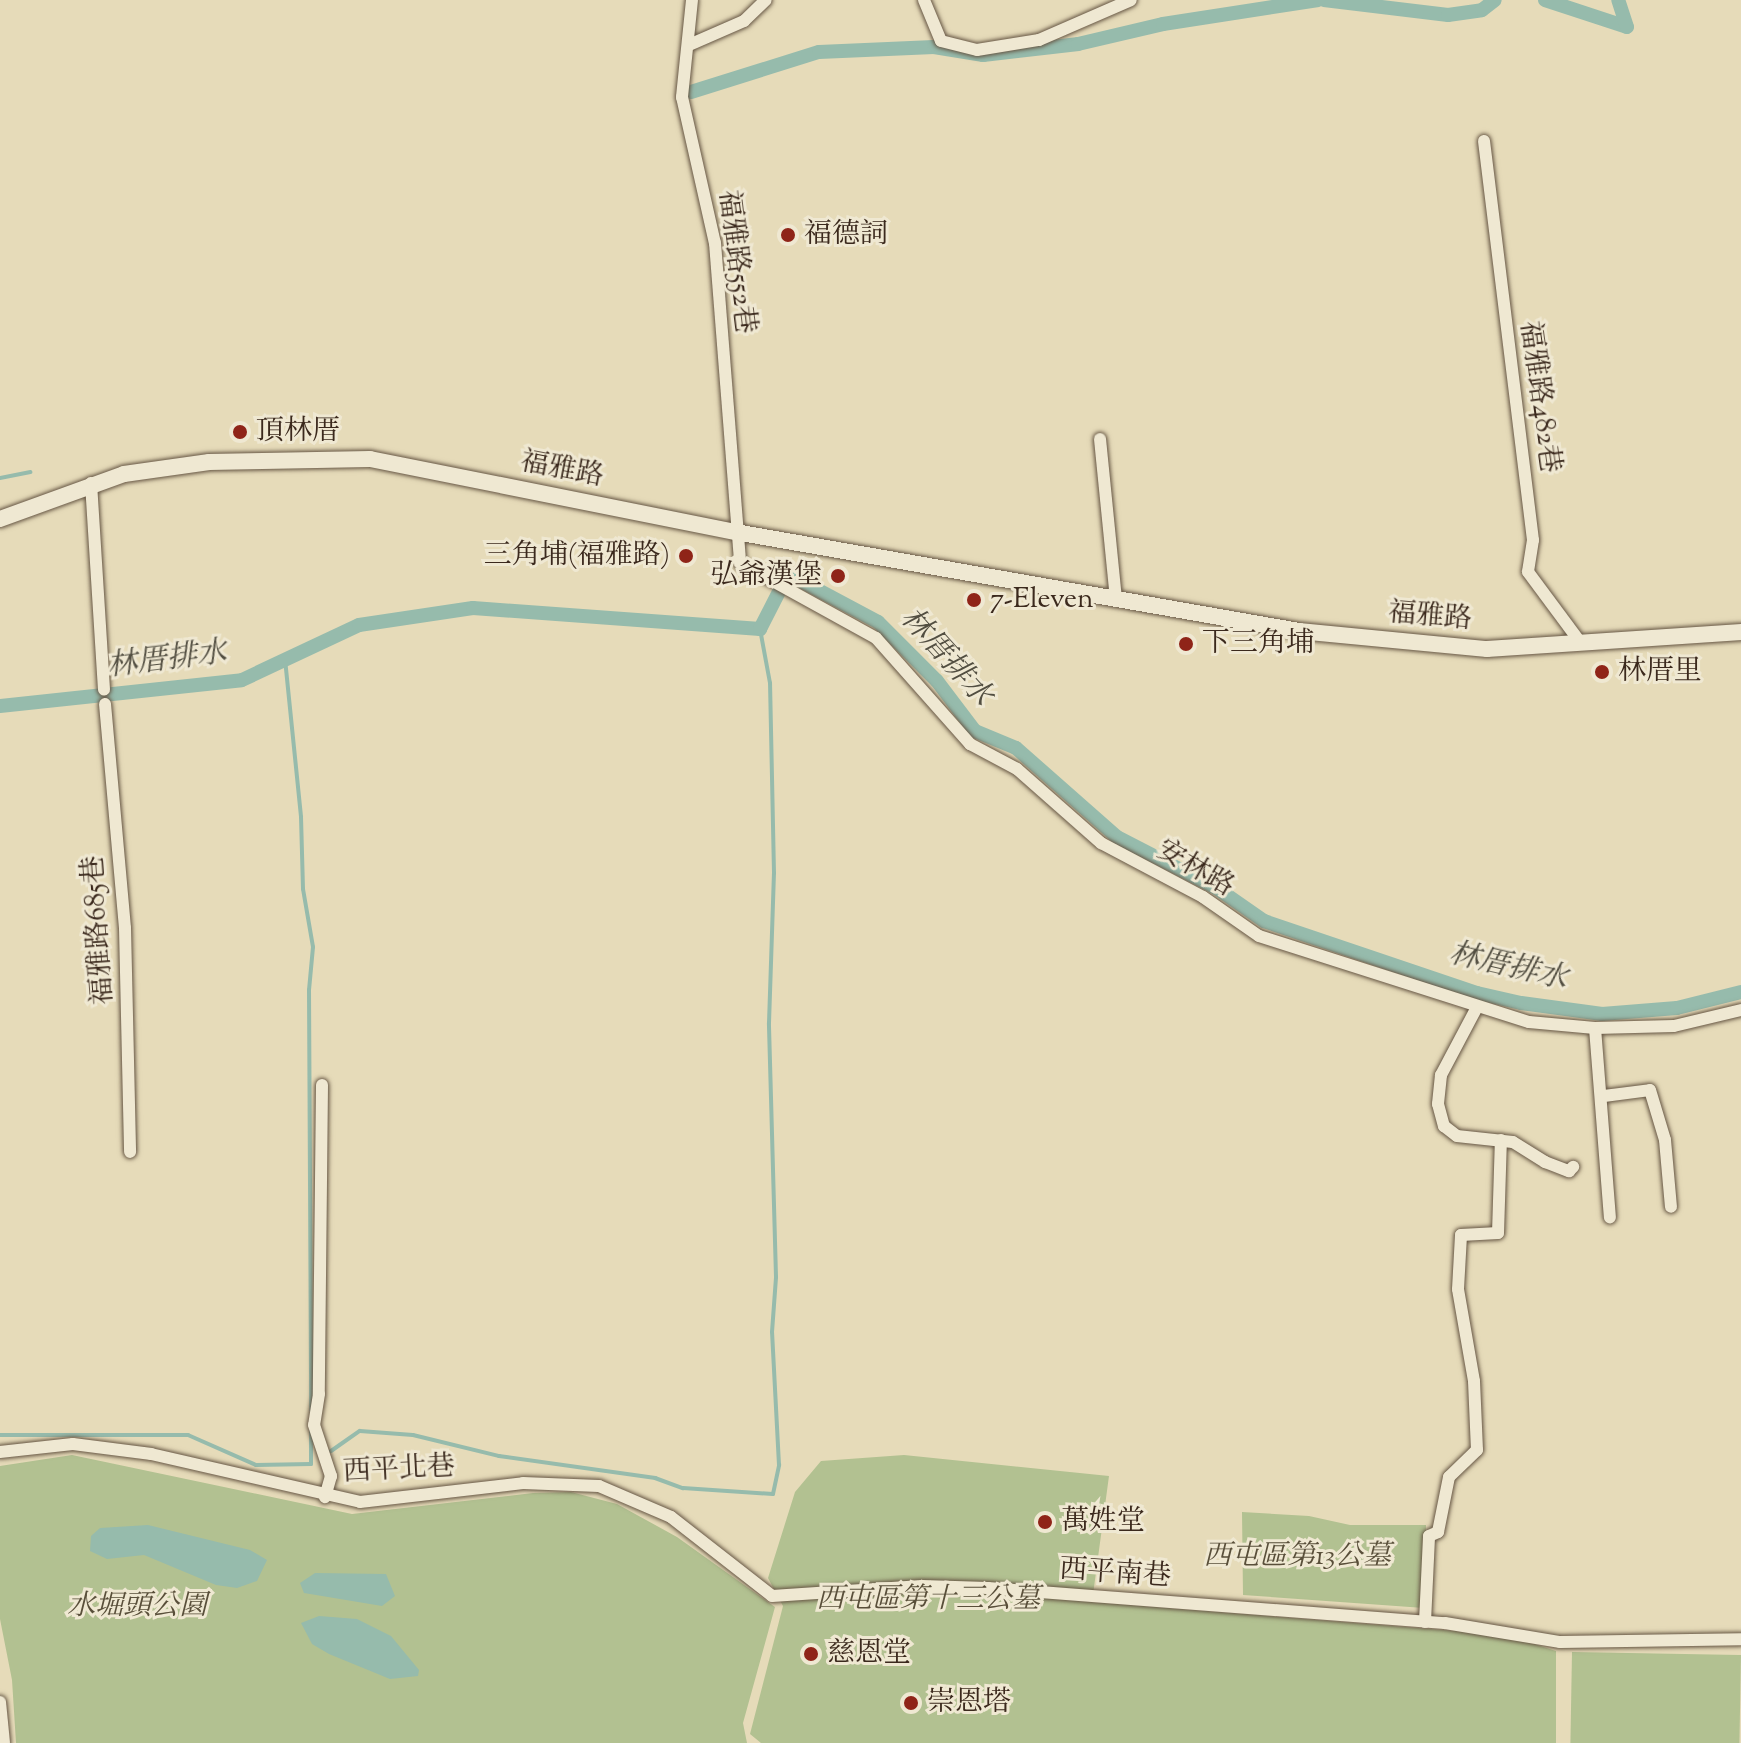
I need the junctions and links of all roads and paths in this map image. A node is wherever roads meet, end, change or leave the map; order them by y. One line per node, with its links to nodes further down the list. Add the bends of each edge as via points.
1 (692, 0): 5 (street, 福雅路552巷)
2 (766, 0): 5 (street, via 744,21)
3 (924, 0): 4 (street, via 941,41 977,50 1039,40)
4 (1131, 0)
5 (689, 45): 10 (street, 福雅路552巷, via 682,97 715,243)
6 (1484, 141): 13 (street, 福雅路482巷, via 1533,540 1528,572)
7 (1100, 439): 11 (street)
8 (91, 483): 9 (main road, 福雅路); 10 (main road, 福雅路, via 209,462 370,459); 14 (street)
9 (0, 519)
10 (741, 533): 11 (main road, 福雅路); 16 (street, 安林路, via 742,565 876,638 970,744 1017,769 1101,843 1203,897 1259,936)
11 (1116, 598): 13 (main road, 福雅路, via 1299,631 1456,646)
12 (1741, 632): 13 (main road, 福雅路)
13 (1580, 642)
14 (104, 690)
15 (105, 704): 22 (street, 福雅路685巷, via 125,928)
16 (1476, 1009): 18 (street, 安林路, via 1529,1022); 21 (street, via 1441,1075 1438,1104 1449,1133)
17 (1741, 1010): 18 (street, 安林路, via 1674,1026)
18 (1595, 1028): 20 (street)
19 (322, 1085): 27 (street, via 319,1394 314,1425 331,1476)
20 (1604, 1096): 24 (street, via 1650,1090 1665,1140); 25 (street)
21 (1501, 1140): 23 (street, via 1565,1170); 29 (street, via 1498,1233 1461,1235 1458,1289 1474,1381 1477,1450 1449,1477 1438,1532 1429,1536)
22 (130, 1152)
23 (1573, 1167)
24 (1671, 1207)
25 (1610, 1217)
26 (0, 1452): 27 (street, 西平北巷, via 73,1444 151,1454)
27 (325, 1497): 28 (street, 西平北巷, via 360,1502 523,1483 599,1486 671,1517)
28 (772, 1596): 29 (street, 西平南巷, via 922,1586 988,1588)
29 (1425, 1622): 30 (street, 西平南巷, via 1496,1628 1560,1642)
30 (1741, 1639)
31 (0, 1702): 32 (street)
32 (4, 1743)

